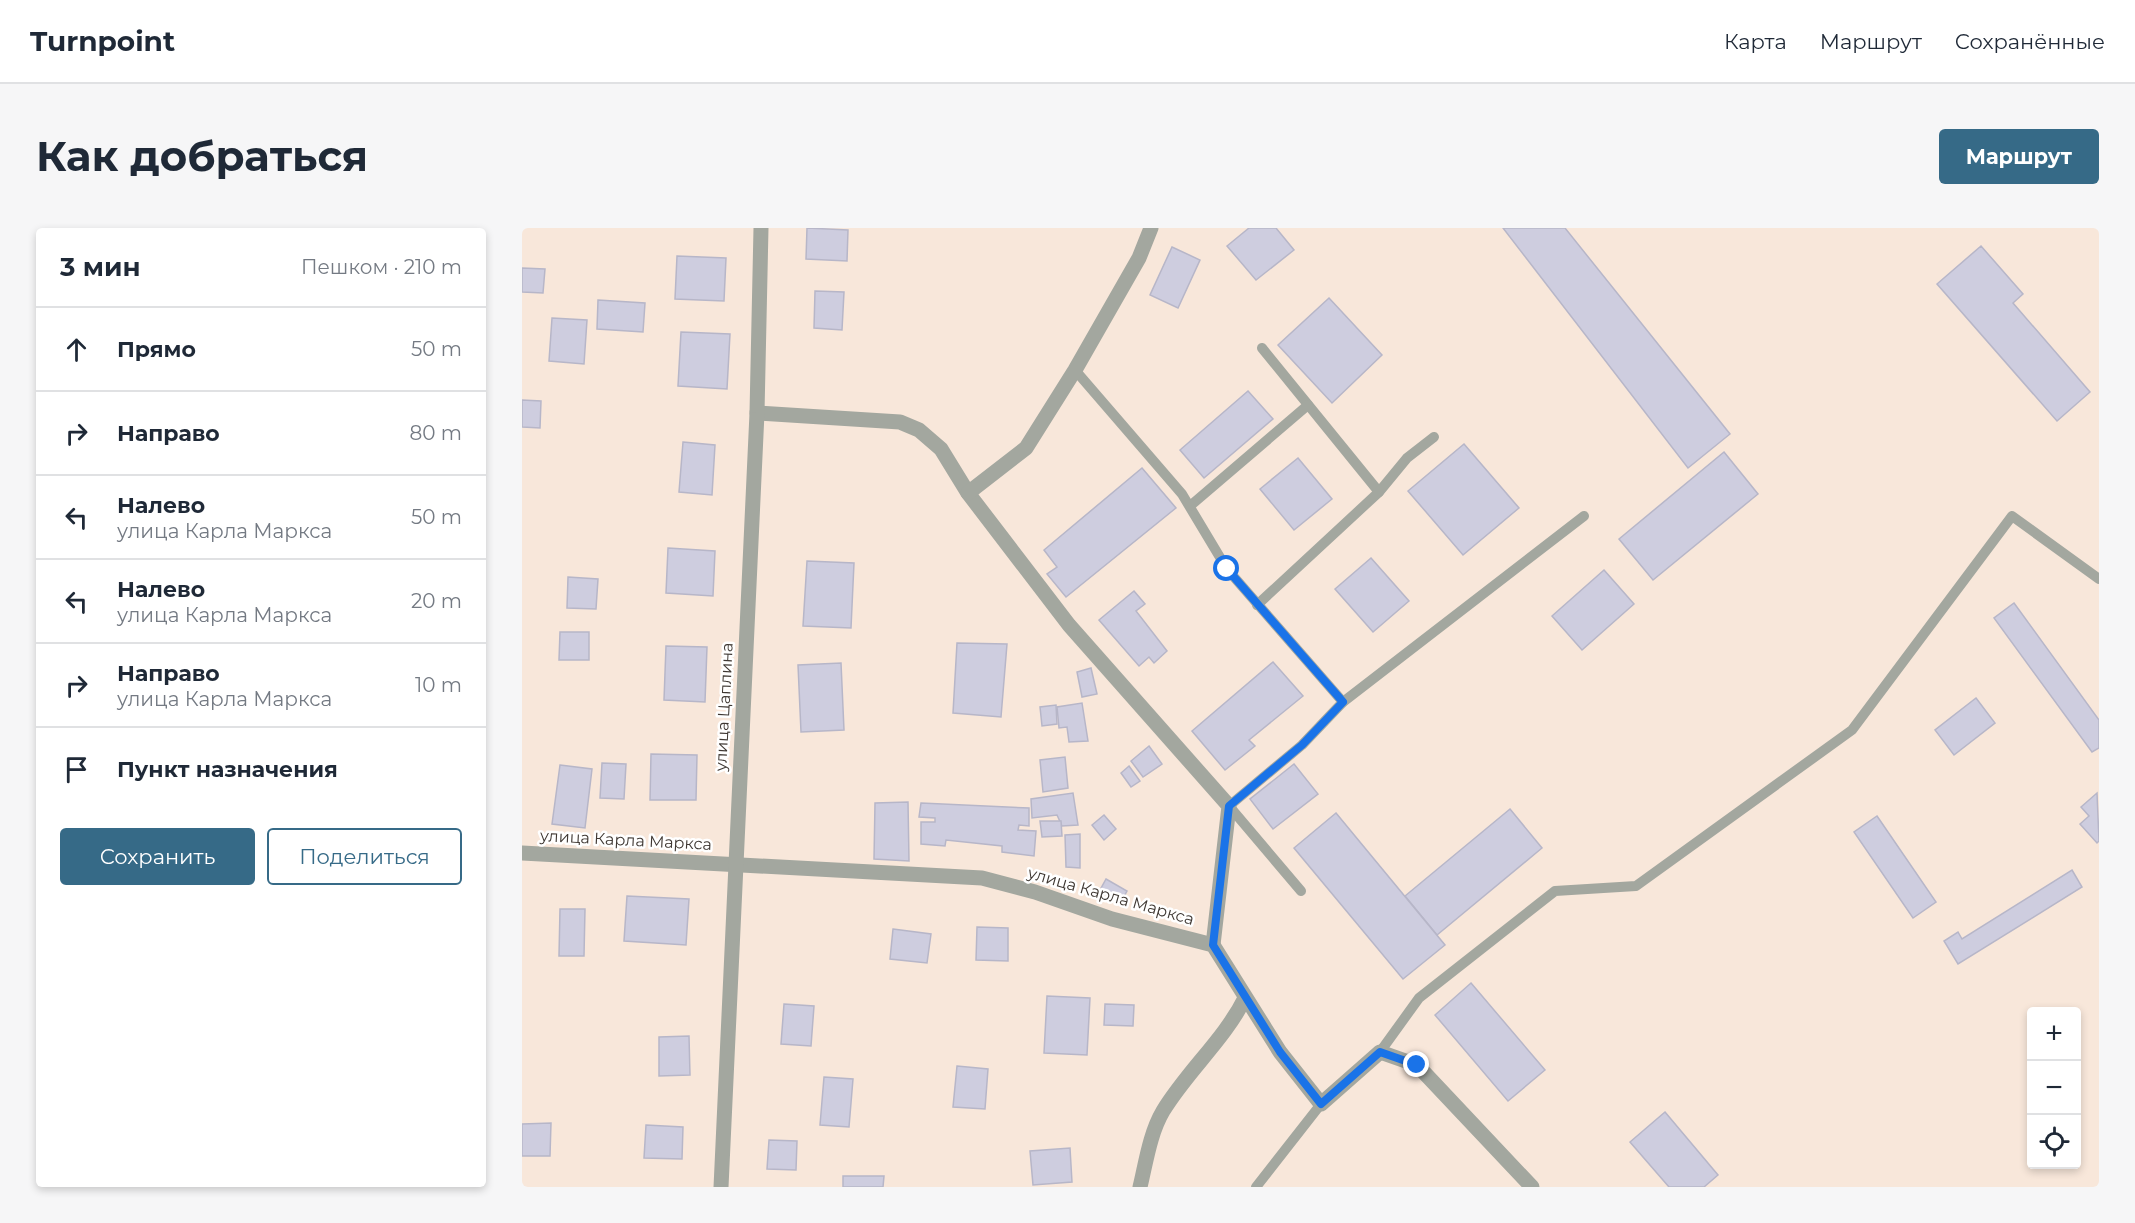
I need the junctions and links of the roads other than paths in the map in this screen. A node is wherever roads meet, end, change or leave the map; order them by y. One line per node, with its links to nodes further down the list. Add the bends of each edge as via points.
1 (761, 228): 6 (street, улица Цаплина)
2 (1151, 228): 4 (street, via 1139,258)
3 (1262, 348): 5 (lane)
4 (1075, 370): 9 (street, via 1026,448); 10 (lane)
5 (1308, 405): 8 (lane); 10 (lane)
6 (757, 413): 9 (street, via 900,422 919,430 941,449); 17 (street, улица Цаплина)
7 (1434, 437): 8 (lane, via 1407,458)
8 (1379, 492): 13 (lane)
9 (968, 493): 15 (street, via 1069,625)
10 (1190, 506): 13 (lane, via 1227,569)
11 (1584, 516): 14 (lane)
12 (2099, 579): 21 (lane, via 2012,516 1852,729 1636,886 1555,891 1419,998)
13 (1257, 604): 14 (lane)
14 (1343, 702): 15 (lane, via 1302,745)
15 (1229, 806): 18 (lane); 19 (street)
16 (522, 853): 17 (street, улица Карла Маркса)
17 (734, 863): 19 (street, улица Карла Маркса, via 982,878 1112,919); 24 (street, улица Цаплина)
18 (1301, 891)
19 (1213, 945): 20 (street)
20 (1245, 998): 22 (street, via 1280,1052); 25 (street, via 1224,1034 1162,1113)
21 (1380, 1052): 22 (street); 26 (street, via 1417,1065)
22 (1321, 1104): 23 (lane)
23 (1260, 1184)
24 (721, 1187)
25 (1140, 1187)
26 (1532, 1187)

